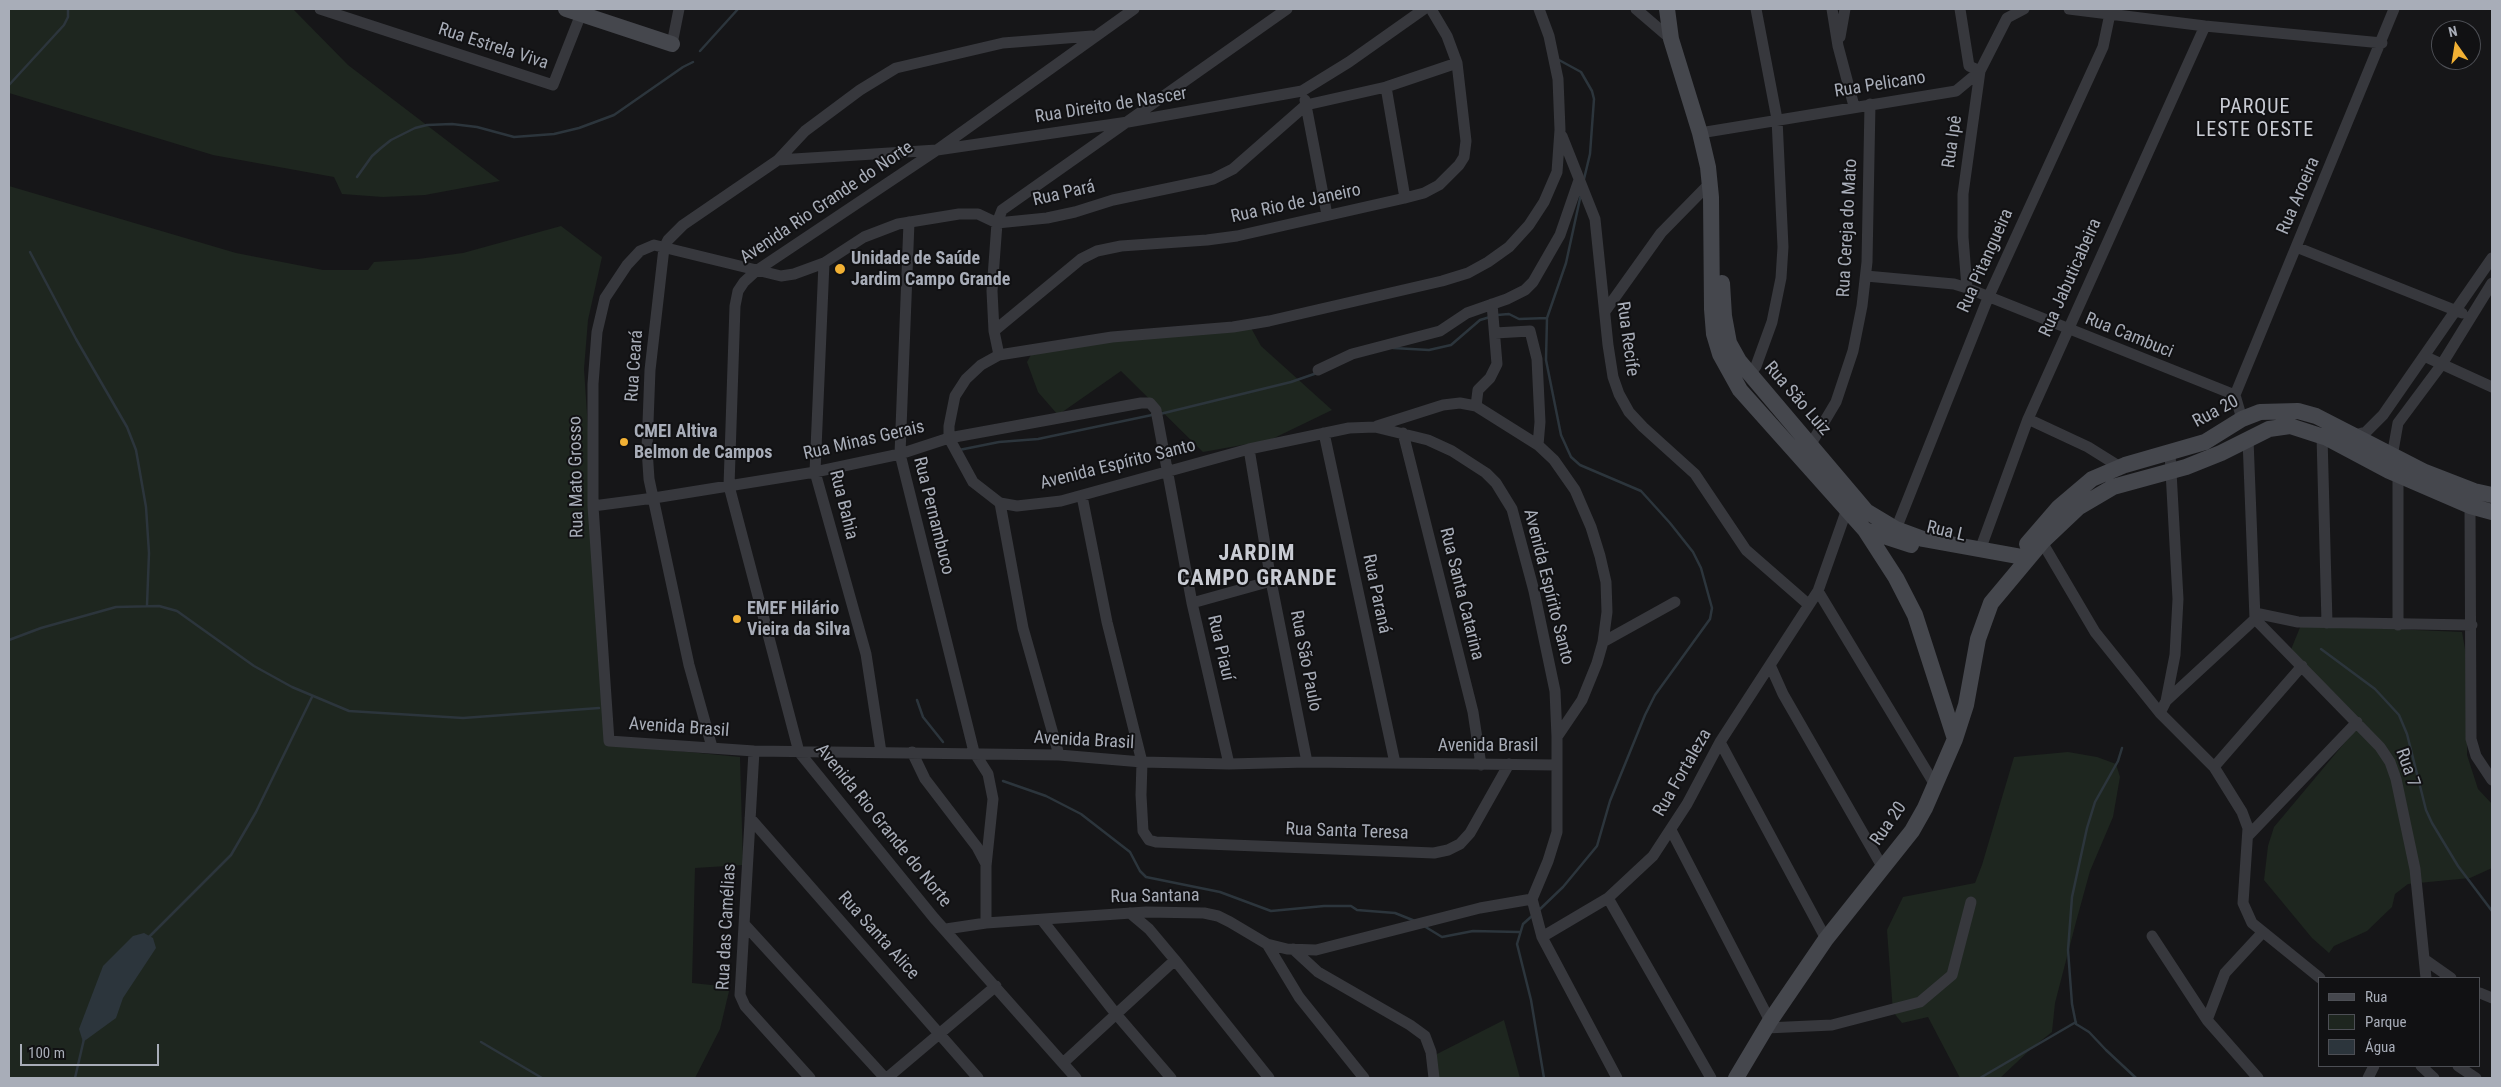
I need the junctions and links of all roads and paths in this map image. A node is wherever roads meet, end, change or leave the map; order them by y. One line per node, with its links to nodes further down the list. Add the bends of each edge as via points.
1 (320, 9): 17 (street, Rua Estrela Viva, via 553,85)
2 (680, 9): 23 (street)
3 (1134, 9): 20 (street, Avenida Rio Grande do Norte)
4 (1286, 9): 33 (street)
5 (1424, 9): 28 (street, Rua Direito de Nascer)
6 (1431, 9): 25 (street, Rua Rio de Janeiro, via 1447,36)
7 (1539, 9): 34 (street, via 1554,57)
8 (1636, 9): 21 (street)
9 (1667, 9): 21 (street, Rua São Luiz)
10 (1756, 9): 32 (street)
11 (1832, 9): 24 (street)
12 (1845, 9): 24 (street)
13 (1960, 9): 26 (street, via 1968,66)
14 (2024, 9): 26 (street, Rua Pelicano, via 2007,18)
15 (2069, 9): 18 (street)
16 (2394, 9): 22 (street, Rua Aroeira)
17 (574, 11): 23 (street)
18 (2111, 12): 19 (street); 52 (street, Rua Pitangueira, via 2102,47)
19 (2206, 26): 22 (street); 57 (street, Rua Jabuticabeira)
20 (1094, 36): 36 (street, Avenida Rio Grande do Norte); 37 (street, via 1004,43 896,68 805,131)
21 (1671, 39): 35 (street, Rua São Luiz)
22 (2382, 43): 44 (street, Rua Aroeira)
23 (672, 44)
24 (1838, 46): 31 (street)
25 (1457, 64): 27 (street, Rua Pará); 40 (street, Rua Rio de Janeiro, via 1465,120 1464,157 1439,185)
26 (1980, 71): 29 (street, Rua Pelicano, via 1956,91); 51 (street, Rua Ipê, via 1963,194 1962,237)
27 (1386, 87): 30 (street, Rua Pará); 40 (street)
28 (1302, 91): 30 (street); 33 (street, Rua Direito de Nascer)
29 (1870, 104): 31 (street, Rua Pelicano); 49 (street, Rua Cereja do Mato)
30 (1306, 105): 41 (street); 43 (street, Rua Pará, via 1233,169 1213,178 1047,218)
31 (1854, 106): 32 (street, Rua Pelicano)
32 (1777, 119): 35 (street, Rua Pelicano); 64 (street, via 1783,216 1781,278 1765,343)
33 (1128, 122): 36 (street, Rua Direito de Nascer); 43 (street, via 1014,200 1002,210)
34 (1560, 130): 38 (street, Rua Recife); 60 (street, via 1557,172 1544,202 1509,247 1468,273 1442,282 1269,321 1112,337)
35 (1705, 132): 39 (street, Rua São Luiz); 64 (street, Rua São Luiz, via 1717,166 1721,196 1724,316 1729,343)
36 (937, 150): 37 (street, Rua Direito de Nascer); 48 (street, Avenida Rio Grande do Norte)
37 (778, 160): 45 (street, via 683,225 672,234)
38 (1579, 180): 53 (street, via 1560,235 1533,282 1525,290); 54 (street, Rua Recife, via 1595,219)
39 (1710, 183): 54 (street, via 1661,233); 83 (street, Rua São Luiz, via 1712,309 1720,354 1740,390)
40 (1406, 198): 41 (street, Rua Rio de Janeiro)
41 (1327, 215): 58 (street, Rua Rio de Janeiro, via 1237,236 1097,251 1081,260)
42 (909, 222): 43 (street, Rua Pará, via 978,214); 47 (street, Rua Pará, via 864,237); 82 (street, Rua Pernambuco)
43 (997, 223): 58 (street, via 992,290)
44 (2296, 247): 55 (street); 66 (street, Rua Aroeira)
45 (664, 248): 48 (street, Rua Pará); 92 (street, Rua Ceará, via 650,370 649,472); 94 (street, Rua Mato Grosso, via 654,245 640,250 605,298 597,332 594,376)
46 (2492, 258): 55 (street)
47 (824, 263): 48 (street, Rua Pará, via 781,276); 88 (street, Rua Bahia)
48 (756, 271): 89 (street, Avenida Rio Grande do Norte, via 738,291 735,306)
49 (1866, 276): 51 (street, Rua Cambuci); 79 (street, Rua Cereja do Mato, via 1857,334 1844,378 1836,402)
50 (2492, 283): 56 (street)
51 (1967, 288): 52 (street, Rua Cambuci)
52 (1988, 298): 57 (street, Rua Cambuci); 99 (street, Rua Pitangueira)
53 (1492, 304): 59 (street); 63 (street, via 1466,313 1440,331 1352,354)
54 (1606, 310): 107 (street, Rua Recife, via 1613,377 1629,412 1663,448 1695,474 1746,550)
55 (2456, 310): 56 (street); 61 (street)
56 (2469, 318): 62 (street)
57 (2067, 330): 66 (street, Rua Cambuci); 70 (street, Rua Jabuticabeira)
58 (994, 331): 60 (street)
59 (1495, 333): 68 (street, via 1497,364 1490,378 1478,390); 78 (street, via 1530,331 1537,360)
60 (999, 355): 76 (street, via 972,373 955,396 950,413)
61 (2424, 356): 62 (street); 74 (street, via 2375,425)
62 (2442, 364): 65 (street); 85 (street, via 2398,423)
63 (1318, 370)
64 (1749, 376): 79 (street, Rua São Luiz)
65 (2492, 387)
66 (2234, 395): 69 (street)
67 (1141, 403): 76 (street, Rua Minas Gerais); 86 (street, Rua Piauí, via 1150,403 1156,410)
68 (1476, 406): 71 (street, via 1460,403 1443,405); 78 (street)
69 (2242, 419): 74 (street, Rua 20, via 2260,412 2298,411 2316,416); 81 (street, Rua 20, via 2205,442)
70 (2028, 420): 84 (street, via 2088,447); 101 (street, Rua Jabuticabeira)
71 (1375, 427): 72 (street, Avenida Espírito Santo); 73 (street, Avenida Espírito Santo)
72 (1324, 433): 80 (street, Avenida Espírito Santo); 131 (street, Rua Paraná)
73 (1403, 433): 118 (street, Avenida Espírito Santo, via 1428,440 1470,461 1496,483 1512,509 1534,591 1555,691); 133 (street, Rua Santa Catarina, via 1473,712)
74 (2355, 436): 75 (street); 85 (street, Rua 20)
75 (2324, 437): 77 (street, Rua 20, via 2299,427 2282,426 2269,428); 85 (street, Rua 20); 109 (street)
76 (949, 438): 82 (street, Rua Minas Gerais); 93 (street, via 973,482)
77 (2248, 439): 87 (street, Rua 20, via 2200,462); 108 (street)
78 (1538, 445): 112 (street, via 1554,460 1575,490 1591,527 1606,582)
79 (1810, 445): 83 (street, Rua Cereja do Mato); 99 (street, Rua São Luiz, via 1857,501)
80 (1249, 449): 86 (street, Avenida Espírito Santo); 103 (street, Rua São Paulo)
81 (2170, 453): 84 (street, Rua 20); 87 (street)
82 (900, 454): 88 (street, Rua Minas Gerais); 127 (street, Rua Pernambuco)
83 (1801, 459): 96 (street, Rua São Luiz)
84 (2120, 467): 102 (street, Rua 20, via 2092,479 2077,490 2042,527)
85 (2393, 467): 90 (street, Rua 20, via 2433,475); 95 (street, Rua 20); 110 (street)
86 (1168, 471): 91 (street, Avenida Espírito Santo); 106 (street, Rua Piauí)
87 (2172, 471): 100 (street, Rua 20, via 2103,492 2079,507); 115 (street, via 2178,599 2175,654)
88 (815, 472): 89 (street, Rua Minas Gerais); 125 (street, Rua Bahia, via 866,654)
89 (729, 486): 92 (street, Rua Minas Gerais); 124 (street, Avenida Rio Grande do Norte)
90 (2492, 495)
91 (1082, 496): 93 (street, Avenida Espírito Santo, via 1041,504 1017,506); 129 (street, via 1107,622)
92 (654, 498): 94 (street, Rua Minas Gerais); 122 (street, Rua Ceará, via 690,665)
93 (1000, 503): 128 (street, via 1023,628)
94 (593, 506): 120 (street, Rua Mato Grosso)
95 (2470, 506): 97 (street, Rua 20); 111 (street)
96 (1846, 509): 98 (street, Rua São Luiz); 104 (street)
97 (2492, 512)
98 (1865, 530): 102 (street, Rua L, via 1933,551); 119 (street, Rua São Luiz, via 1915,615)
99 (1896, 530): 101 (street, Rua São Luiz)
100 (2042, 542): 102 (street, Rua 20); 116 (street, via 2095,632)
101 (1980, 550): 102 (street, Rua São Luiz)
102 (2023, 560): 119 (street, Rua 20, via 1991,603 1982,622 1966,705)
103 (1271, 581): 106 (street); 130 (street, Rua São Paulo)
104 (1818, 591): 107 (street, Rua Fortaleza); 138 (street)
105 (1675, 602): 112 (street)
106 (1192, 603): 132 (street, Rua Piauí)
107 (1809, 605): 113 (street, Rua Fortaleza)
108 (2255, 616): 109 (street); 114 (street, Rua 7); 115 (street)
109 (2327, 623): 110 (street)
110 (2398, 625): 111 (street)
111 (2472, 625): 137 (street, via 2472,748)
112 (1603, 642): 118 (street, via 1582,700)
113 (1770, 664): 121 (street, Rua Fortaleza); 143 (street, via 1783,694)
114 (2302, 666): 117 (street, Rua 7); 136 (street)
115 (2166, 701): 116 (street)
116 (2160, 713): 136 (street)
117 (2356, 722): 141 (street); 158 (street, Rua 7, via 2380,746 2396,779 2415,870)
118 (1558, 737): 135 (street, Avenida Espírito Santo)
119 (1955, 739): 138 (street, Rua 20)
120 (609, 741): 122 (street, Avenida Brasil)
121 (1720, 742): 140 (street, Rua Fortaleza); 155 (street)
122 (712, 747): 123 (street, Avenida Brasil)
123 (754, 750): 124 (street, Avenida Brasil); 139 (street, Rua das Camélias)
124 (799, 752): 125 (street, Avenida Brasil); 151 (street, Avenida Rio Grande do Norte)
125 (881, 752): 126 (street, Avenida Brasil)
126 (912, 752): 127 (street, Avenida Brasil); 142 (street, via 925,779 977,847)
127 (974, 752): 128 (street, Avenida Brasil); 142 (street, Rua Pernambuco, via 988,774 993,799)
128 (1059, 755): 129 (street, Avenida Brasil)
129 (1142, 762): 132 (street, Avenida Brasil); 134 (street, Rua Santa Teresa, via 1143,831 1144,836 1156,842 1434,853 1460,844 1470,833)
130 (1307, 762): 131 (street, Avenida Brasil); 132 (street, Avenida Brasil)
131 (1395, 763): 133 (street, Avenida Brasil)
132 (1229, 764)
133 (1481, 764): 134 (street, Avenida Brasil)
134 (1509, 764): 135 (street, Avenida Brasil)
135 (1556, 764): 145 (street, Avenida Espírito Santo, via 1557,832)
136 (2214, 767): 141 (street, via 2247,820)
137 (2492, 780)
138 (1935, 785): 143 (street, Rua 20, via 1912,830)
139 (750, 818): 150 (street, Rua das Camélias); 167 (street, Rua Santa Alice)
140 (1671, 830): 144 (street, Rua Fortaleza, via 1653,856); 166 (street)
141 (2248, 836): 152 (street, via 2243,903 2252,923)
142 (986, 866): 149 (street, Rua Pernambuco)
143 (1883, 868): 155 (street, Rua 20)
144 (1608, 898): 154 (street, Rua Fortaleza); 180 (street)
145 (1532, 899): 154 (street); 157 (street, Rua Santana, via 1394,928 1316,950)
146 (1971, 902): 166 (street, via 1952,974 1920,1002 1832,1025)
147 (1130, 913): 148 (street, Rua Santana); 156 (street, Rua Santana, via 1218,916); 159 (street)
148 (1042, 920): 149 (street, Rua Santana); 164 (street)
149 (986, 923): 151 (street, Rua Santana)
150 (745, 925): 171 (street, Rua das Camélias, via 739,983 742,1001); 172 (street)
151 (946, 929): 163 (street, Avenida Rio Grande do Norte)
152 (2262, 933): 160 (street); 165 (street, via 2225,974)
153 (2152, 936): 165 (street)
154 (1542, 937): 179 (street)
155 (1826, 939): 166 (street, Rua 20)
156 (1267, 944): 157 (street, Rua Santana); 177 (street, via 1299,997)
157 (1293, 949): 178 (street, via 1318,972 1425,1036 1432,1052)
158 (2424, 959): 161 (street, Rua 7); 162 (street)
159 (1175, 960): 164 (street); 176 (street)
160 (2319, 977)
161 (2426, 977)
162 (2450, 977)
163 (996, 986): 167 (street); 168 (street, Avenida Rio Grande do Norte)
164 (1116, 1014): 168 (street); 175 (street)
165 (2207, 1020): 182 (street)
166 (1768, 1025): 181 (street, Rua 20)
167 (941, 1033): 172 (street); 173 (street, Rua Santa Alice)
168 (1063, 1063): 174 (street, Avenida Rio Grande do Norte)
169 (2422, 1067): 183 (street)
170 (2460, 1067): 184 (street)
171 (810, 1078)
172 (886, 1078)
173 (978, 1078)
174 (1076, 1078)
175 (1172, 1078)
176 (1269, 1078)
177 (1364, 1078)
178 (1434, 1078)
179 (1616, 1078)
180 (1711, 1078)
181 (1736, 1078)
182 (2258, 1078)
183 (2434, 1078)
184 (2476, 1078)

